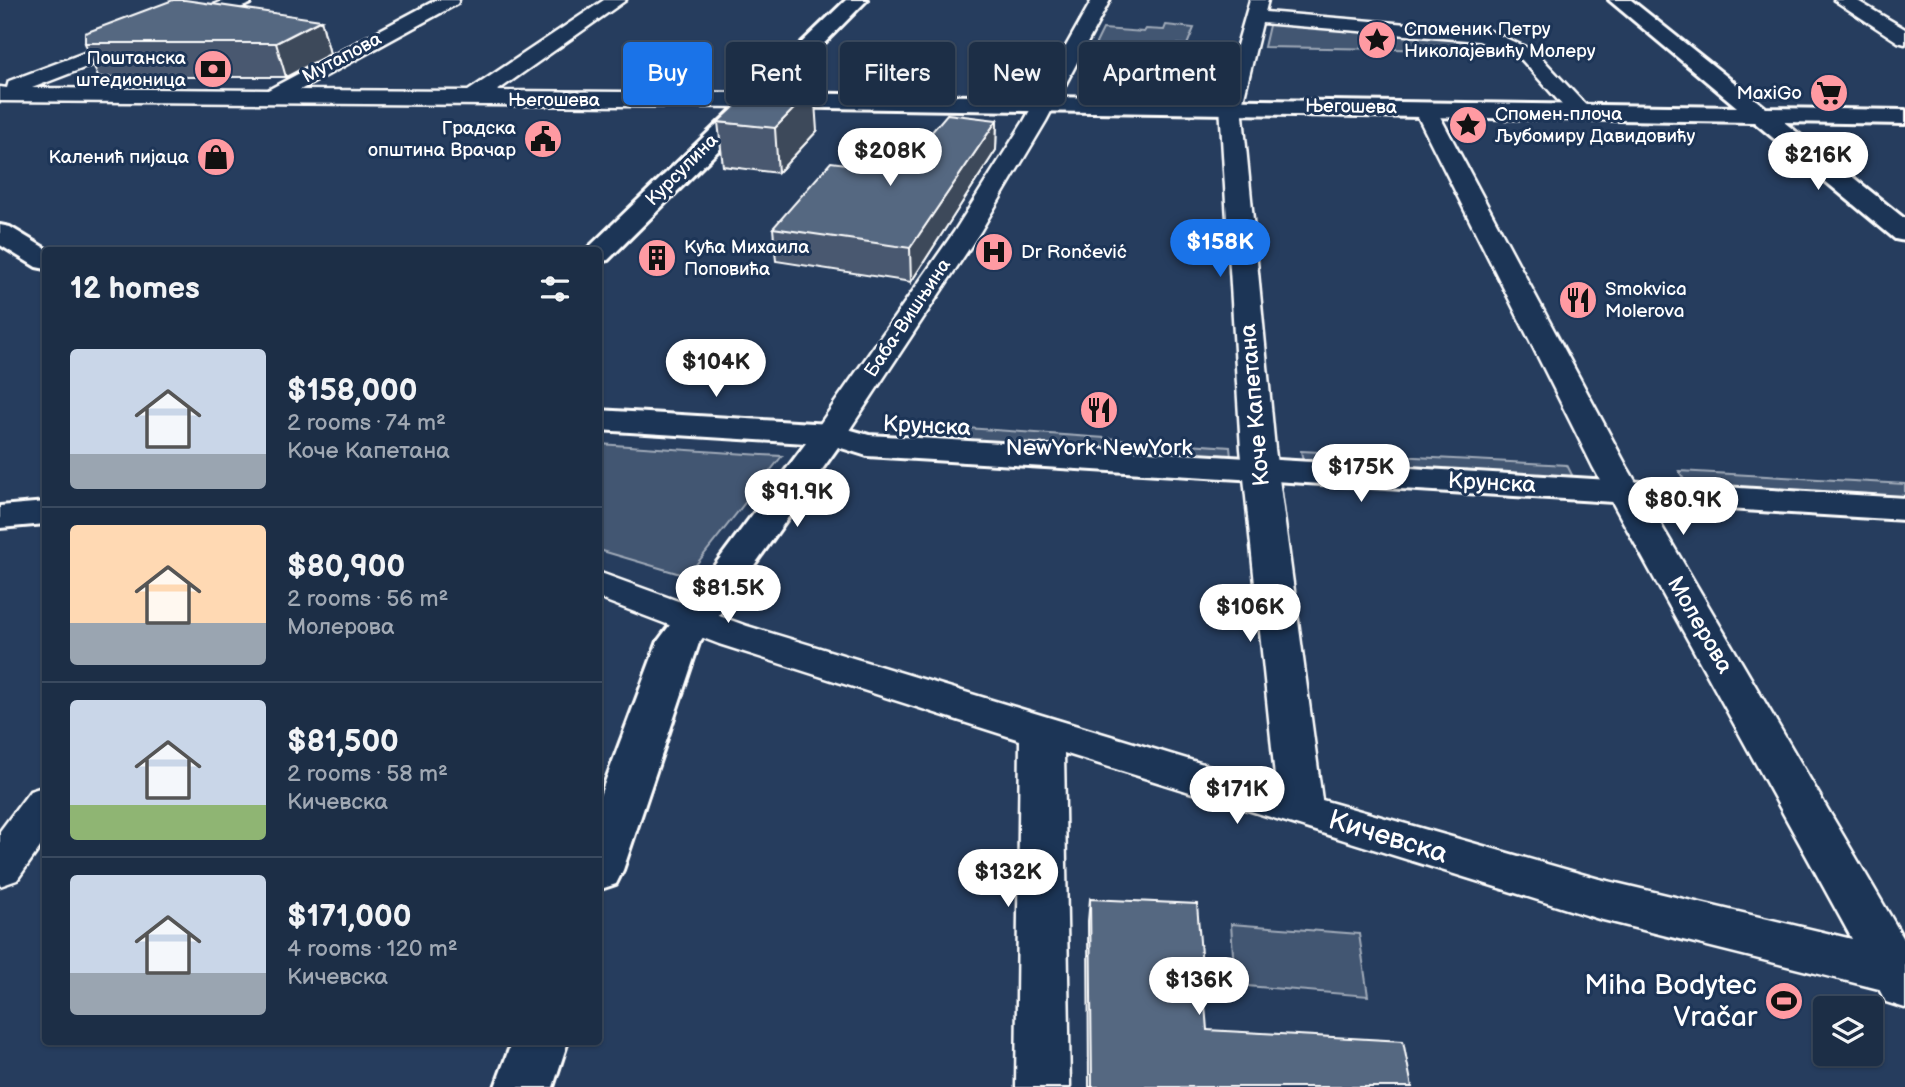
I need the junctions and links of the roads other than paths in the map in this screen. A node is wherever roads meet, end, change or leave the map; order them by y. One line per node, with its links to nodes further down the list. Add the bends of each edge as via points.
1 (243, 0): 13 (street)
2 (450, 0): 14 (street, Мутапова)
3 (617, 0): 15 (street)
4 (857, 0): 10 (street, Курсулина)
5 (1101, 0): 11 (street, Баба-Вишњина)
6 (1619, 0): 24 (street)
7 (1843, 0): 9 (street)
8 (1256, 9): 12 (street, Коче Капетана); 23 (street, via 1385,20 1467,32 1505,43 1529,56)
9 (1905, 38)
10 (813, 42)
11 (1065, 67)
12 (1240, 70)
13 (0, 94): 14 (street, Његошева)
14 (271, 97): 15 (street, Његошева)
15 (471, 99): 16 (street, Његошева)
16 (726, 100)
17 (826, 101): 18 (street, Његошева)
18 (969, 103)
19 (748, 105): 27 (street, Курсулина)
20 (1044, 105): 29 (street, Баба-Вишњина, via 967,232)
21 (1231, 105): 22 (street, Његошева); 30 (street, Коче Капетана)
22 (1425, 108): 23 (street, Његошева); 31 (street, Молерова)
23 (1580, 111): 24 (street, Његошева)
24 (1760, 115): 25 (street, Његошева); 26 (street)
25 (1905, 117)
26 (1905, 233)
27 (602, 250)
28 (602, 420): 29 (street, Крунска)
29 (830, 434): 30 (street, Крунска, via 867,446); 37 (street, Баба-Вишњина)
30 (1259, 459): 31 (street, Крунска); 40 (street, Коче Капетана)
31 (1617, 479): 32 (street, Крунска); 33 (street, Крунска); 43 (street, Молерова)
32 (1905, 484)
33 (1905, 509)
34 (42, 513): 35 (street)
35 (0, 517)
36 (602, 586): 37 (street, Кичевска)
37 (692, 621): 38 (street, Кичевска); 41 (street, Баба-Вишњина, via 673,654)
38 (1042, 731): 40 (street, Кичевска); 46 (street)
39 (42, 809): 42 (street)
40 (1301, 811): 43 (street, Кичевска, via 1599,899)
41 (602, 858)
42 (0, 867)
43 (1902, 978)
44 (539, 1045): 45 (street)
45 (524, 1087)
46 (1044, 1087)

